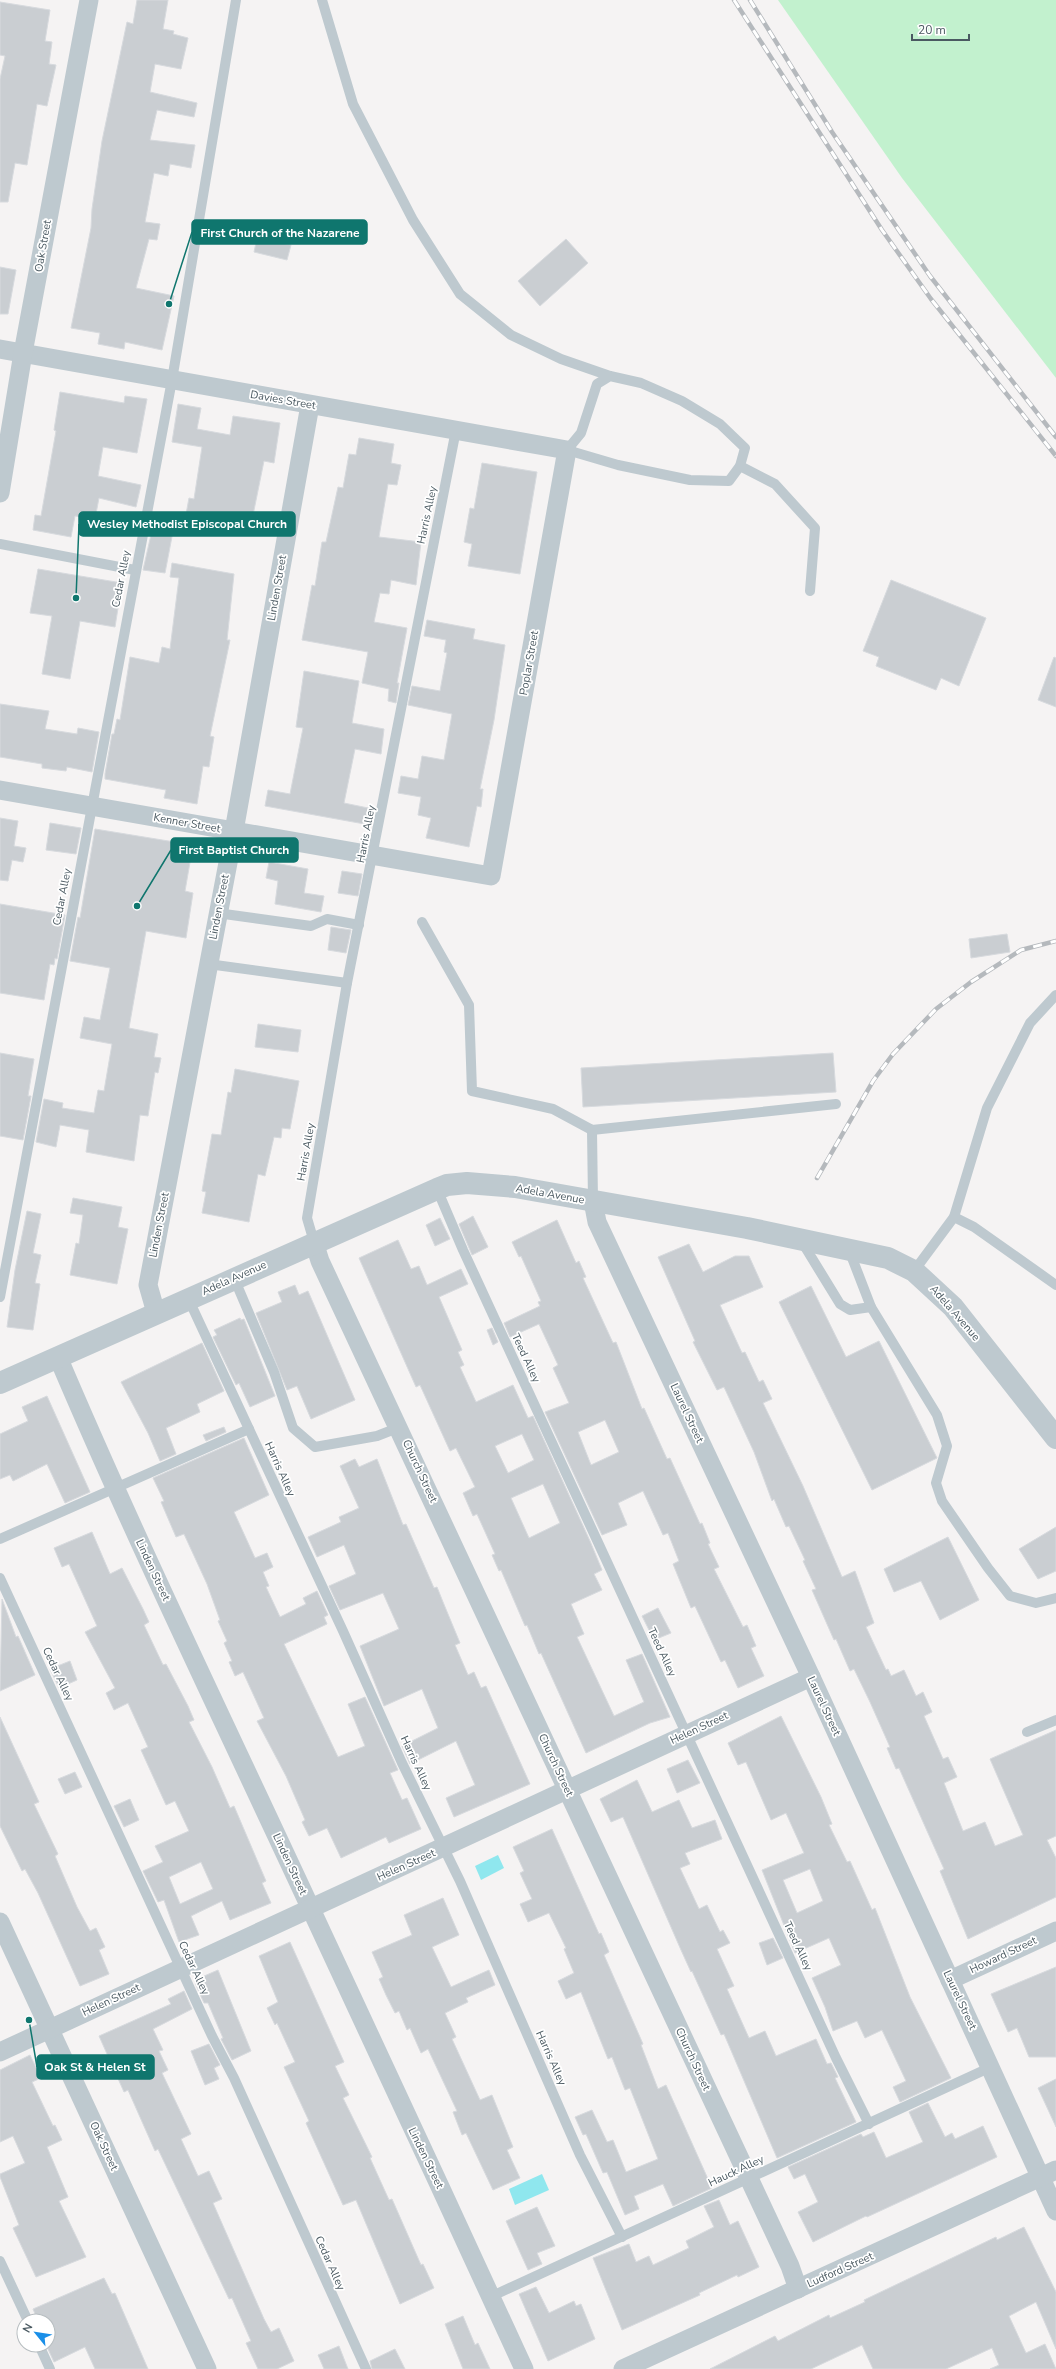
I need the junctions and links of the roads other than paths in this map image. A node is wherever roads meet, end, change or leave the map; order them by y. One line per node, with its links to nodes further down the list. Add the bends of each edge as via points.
1 (89, 0): 5 (street, Oak Street)
2 (236, 0): 7 (lane, Cedar Alley)
3 (322, 0): 6 (lane, via 353,104 413,220 460,294 512,335 561,359)
4 (0, 350): 5 (street, Davies Street)
5 (23, 353): 7 (street, Davies Street); 12 (street, Oak Street)
6 (610, 376): 10 (lane, via 597,384 581,433); 11 (lane, via 641,383 682,401 720,424 745,448)
7 (172, 380): 8 (street, Davies Street); 14 (lane, Cedar Alley)
8 (310, 405): 9 (street, Davies Street); 18 (street, Linden Street)
9 (456, 430): 10 (street, Davies Street); 19 (lane, Harris Alley)
10 (567, 450): 11 (lane, via 618,465 690,480 729,481); 20 (street, Poplar Street)
11 (740, 466): 15 (lane, via 775,484 815,528)
12 (0, 493)
13 (0, 544): 14 (lane)
14 (135, 570): 17 (lane, Cedar Alley)
15 (810, 591)
16 (0, 790): 17 (street, Kenner Street)
17 (91, 806): 18 (street, Kenner Street); 38 (lane, Cedar Alley)
18 (234, 831): 19 (street, Kenner Street); 21 (street, Linden Street)
19 (374, 856): 20 (street, Kenner Street); 23 (lane, Harris Alley)
20 (491, 876)
21 (217, 913): 23 (lane, via 311,926 327,919); 24 (street, Linden Street)
22 (422, 922): 28 (lane, via 469,1006 472,1091 553,1109)
23 (359, 925): 25 (lane, Harris Alley)
24 (208, 964): 25 (lane); 41 (street, Linden Street, via 148,1285)
25 (347, 983): 33 (lane, Harris Alley, via 307,1218)
26 (1056, 995): 31 (lane, via 1030,1023 987,1108)
27 (836, 1104): 28 (lane)
28 (592, 1130): 30 (lane)
29 (437, 1189): 30 (street, Adela Avenue, via 467,1183); 33 (street, Adela Avenue); 54 (lane, Teed Alley)
30 (593, 1201): 32 (street, Adela Avenue); 51 (street, Laurel Street, via 597,1222)
31 (954, 1217): 35 (lane); 37 (lane, via 974,1227)
32 (800, 1239): 34 (street, Adela Avenue); 40 (lane, via 840,1304 850,1310)
33 (314, 1242): 36 (street, Adela Avenue); 44 (street, Church Street, via 320,1261)
34 (849, 1248): 35 (street, Adela Avenue, via 888,1258); 40 (lane)
35 (914, 1271): 46 (street, Adela Avenue, via 953,1307)
36 (234, 1278): 39 (street, Adela Avenue); 44 (lane, via 274,1372 293,1428 305,1441 315,1447 377,1436)
37 (1056, 1285)
38 (0, 1297)
39 (188, 1298): 41 (street, Adela Avenue); 45 (lane, Harris Alley)
40 (871, 1308): 50 (lane, via 936,1415 947,1446 936,1483 942,1501 1010,1596 1036,1603)
41 (156, 1313): 42 (street, Adela Avenue)
42 (58, 1357): 43 (street, Adela Avenue); 47 (street, Linden Street)
43 (0, 1383)
44 (400, 1427): 55 (street, Church Street)
45 (249, 1429): 47 (lane); 56 (lane, Harris Alley)
46 (1056, 1438)
47 (115, 1489): 48 (lane); 57 (street, Linden Street)
48 (0, 1539)
49 (0, 1578): 60 (lane, Cedar Alley)
50 (1056, 1598)
51 (811, 1677): 54 (street, Helen Street); 61 (street, Laurel Street)
52 (1056, 1720): 53 (lane)
53 (1027, 1732)
54 (687, 1734): 55 (street, Helen Street); 65 (lane, Teed Alley)
55 (567, 1790): 56 (street, Helen Street); 67 (street, Church Street)
56 (443, 1848): 57 (street, Helen Street); 69 (lane, Harris Alley, via 580,2155)
57 (311, 1908): 60 (street, Helen Street); 72 (street, Linden Street)
58 (0, 1922): 62 (street, Oak Street)
59 (1056, 1931): 61 (street, Howard Street)
60 (181, 1968): 62 (street, Helen Street); 77 (lane, Cedar Alley, via 234,2078)
61 (950, 1980): 64 (street, Laurel Street)
62 (50, 2029): 63 (street, Helen Street); 76 (street, Oak Street)
63 (0, 2052)
64 (991, 2067): 65 (lane, Hauck Alley); 66 (street, Laurel Street)
65 (868, 2124): 67 (lane, Hauck Alley)
66 (1048, 2174): 68 (street, Laurel Street); 71 (street, Ludford Street)
67 (749, 2178): 69 (lane, Hauck Alley); 71 (street, Church Street)
68 (1056, 2211)
69 (622, 2237): 72 (lane, Hauck Alley)
70 (0, 2261): 73 (lane)
71 (798, 2289): 79 (street, Ludford Street)
72 (490, 2296): 78 (street, Linden Street)
73 (24, 2313)
74 (43, 2353): 75 (lane)
75 (50, 2369)
76 (207, 2369)
77 (366, 2369)
78 (524, 2369)
79 (623, 2369)

